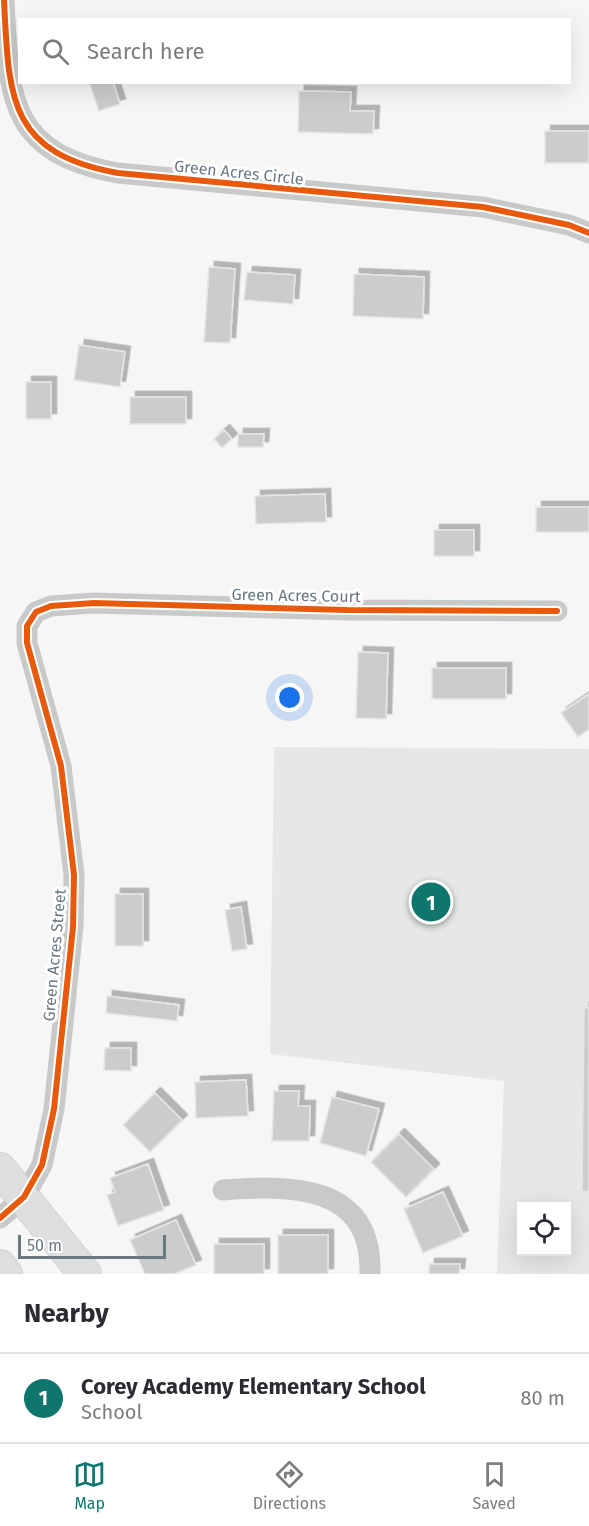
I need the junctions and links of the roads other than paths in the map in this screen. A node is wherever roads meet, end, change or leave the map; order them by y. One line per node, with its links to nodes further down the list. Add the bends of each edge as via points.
1 (4, 0): 2 (street, Green Acres Circle, via 11,91 20,118 40,141 65,159 118,173 483,207 569,225)
2 (589, 233)
3 (557, 611): 4 (street, Green Acres Court, via 94,603 51,606)
4 (36, 612): 7 (street, Green Acres Street, via 27,626 27,643 61,766 74,886 54,1109 42,1165)
5 (0, 1169): 7 (main road)
6 (223, 1190): 12 (street, via 274,1186 322,1193 350,1213 368,1239)
7 (24, 1197): 8 (street, Green Acres Street); 11 (main road)
8 (0, 1218)
9 (0, 1266): 10 (main road)
10 (6, 1274)
11 (85, 1274)
12 (370, 1274)

